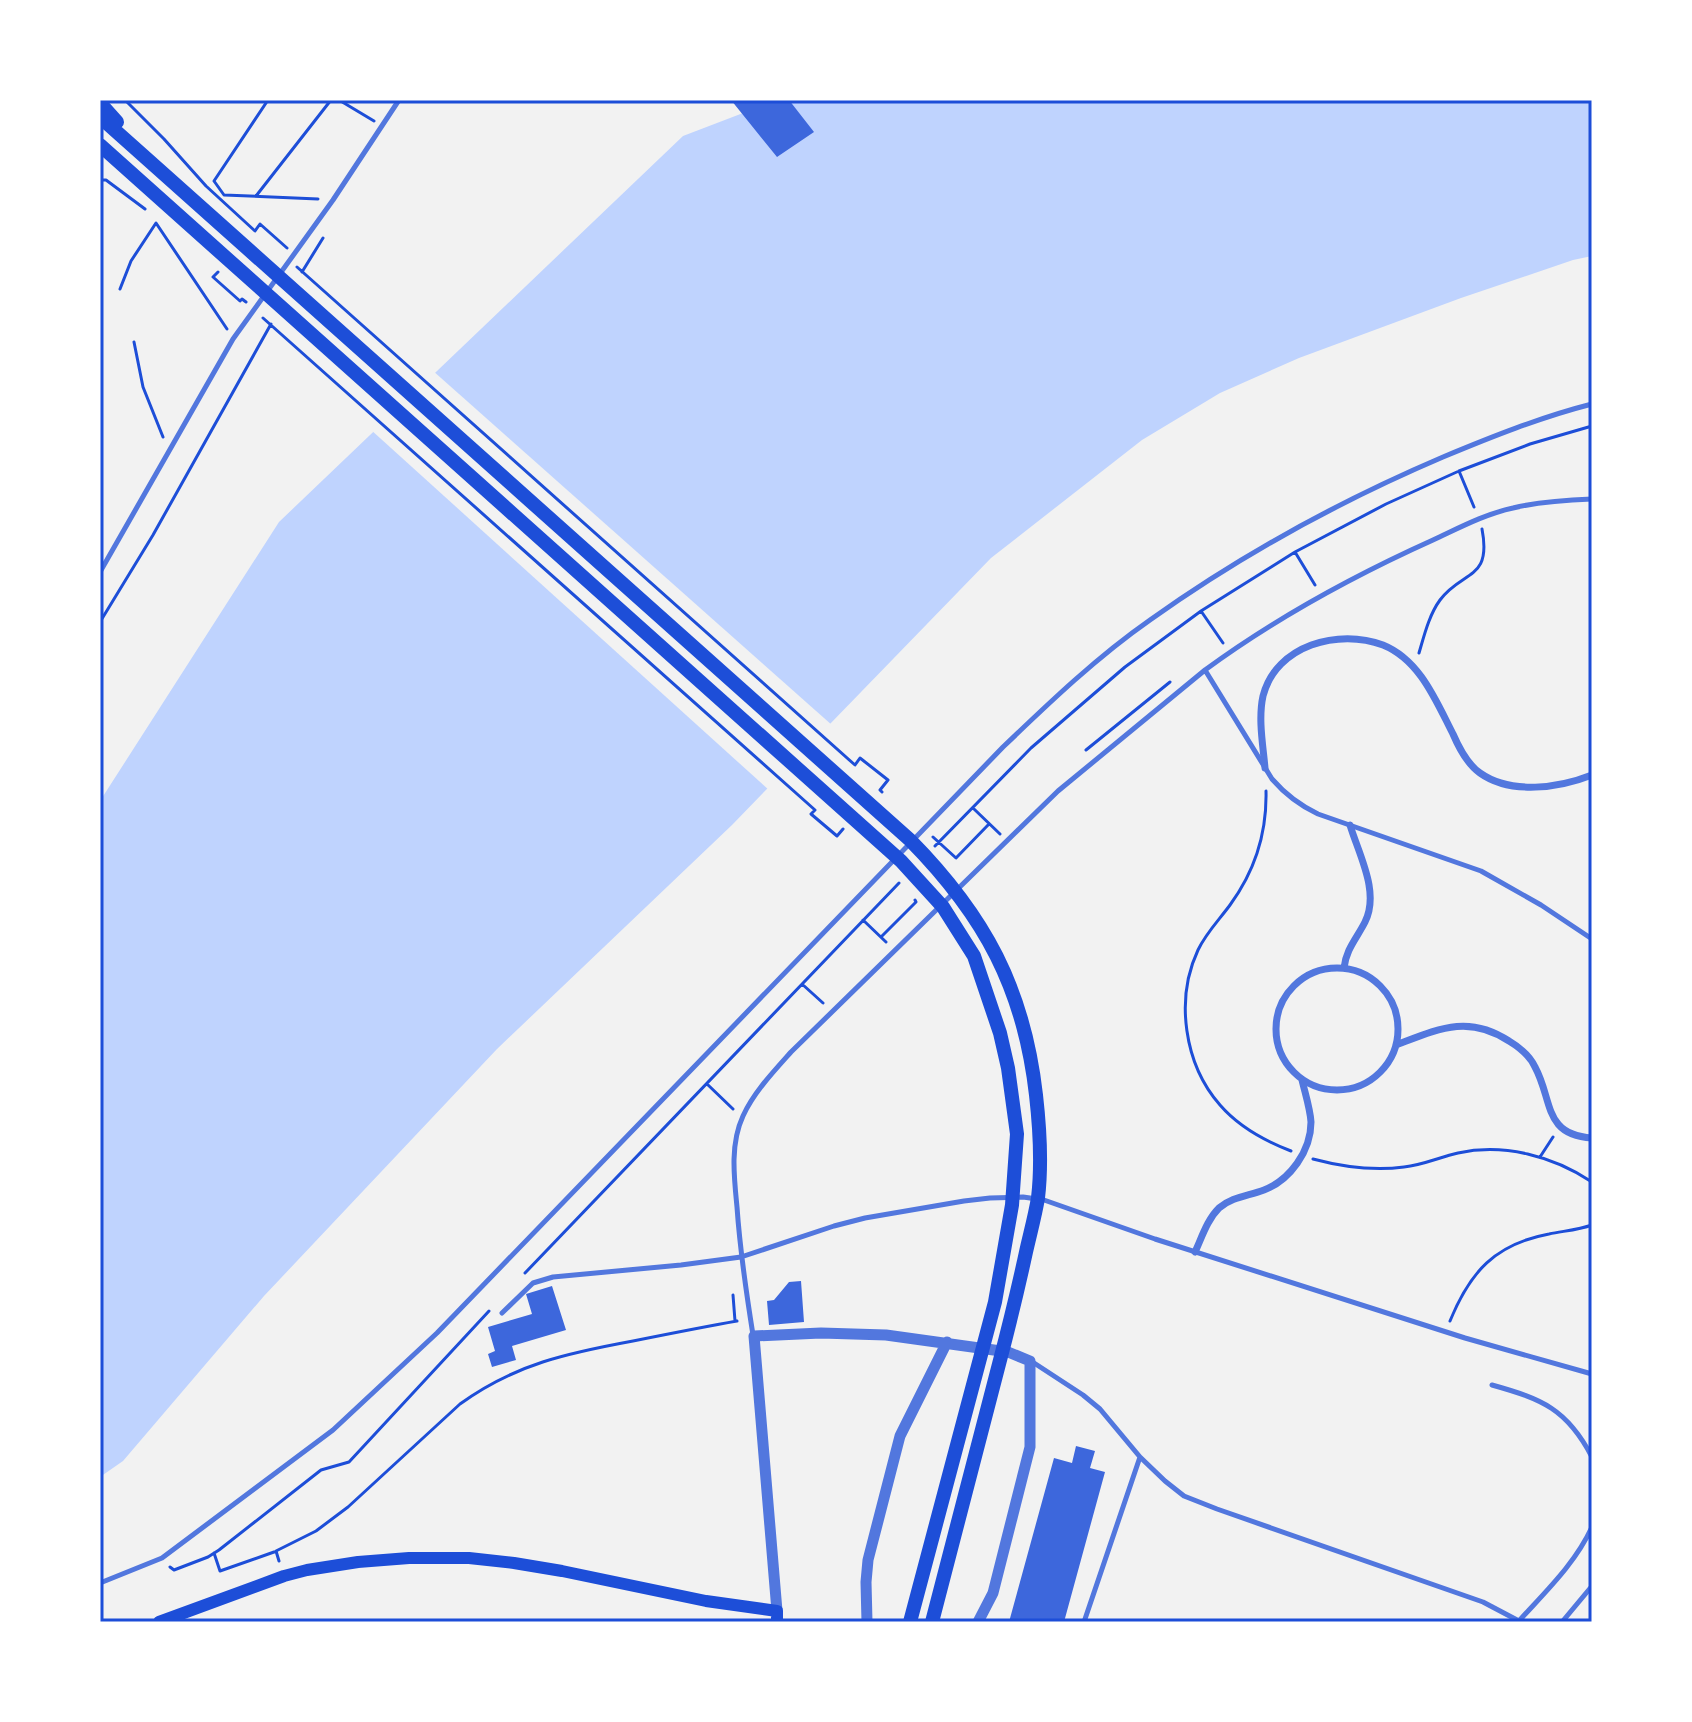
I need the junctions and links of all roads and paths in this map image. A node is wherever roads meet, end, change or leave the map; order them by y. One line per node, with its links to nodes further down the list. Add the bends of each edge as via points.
1 (125, 100): 16 (path, via 255,231 260,224 289,250)
2 (268, 100): 12 (path, via 214,181 224,195)
3 (331, 100): 12 (path)
4 (339, 100): 8 (path)
5 (399, 100): 8 (lane)
6 (100, 103): 10 (main road)
7 (100, 117): 10 (main road)
8 (382, 126): 13 (lane)
9 (100, 145): 96 (main road, via 901,861 943,907 974,956 1008,1068 1016,1167 995,1302)
10 (154, 165): 97 (main road, via 910,840 982,929 1026,1031 1041,1135 1040,1173 1014,1306)
11 (100, 180): 14 (path)
12 (256, 196): 13 (path)
13 (333, 200): 22 (lane)
14 (163, 222)
15 (323, 237): 19 (path)
16 (285, 255)
17 (296, 266): 45 (path, via 855,765 860,758 888,780)
18 (220, 269): 49 (path, via 213,277 815,810 811,814 837,836)
19 (300, 275)
20 (120, 289): 22 (path, via 156,223)
21 (277, 314): 35 (path)
22 (233, 339): 26 (lane)
23 (134, 342): 26 (path, via 143,387)
24 (1592, 404): 89 (lane, via 1515,428 1365,492 1230,568 1150,620 1082,674 1003,747 437,1333 333,1430)
25 (1592, 426): 27 (path)
26 (168, 452): 32 (lane)
27 (1459, 471): 29 (path); 31 (path)
28 (1592, 499): 30 (lane, via 1513,508)
29 (1475, 507)
30 (1479, 519): 38 (lane, via 1321,595); 39 (path, via 1484,547 1479,568 1438,602)
31 (1295, 552): 33 (path); 34 (path)
32 (100, 572)
33 (1315, 586)
34 (1201, 611): 36 (path); 46 (path, via 1068,715)
35 (100, 622)
36 (1223, 643): 37 (path); 38 (path)
37 (1214, 649)
38 (1230, 652): 40 (lane)
39 (1414, 669): 43 (street, via 1385,646 1352,638 1321,641 1291,656 1272,676 1264,695); 44 (street, via 1479,773 1509,785 1530,786)
40 (1205, 670): 43 (lane); 71 (lane, via 1058,791 769,1077 743,1114 737,1136 734,1175)
41 (1175, 678): 42 (path)
42 (1082, 754)
43 (1265, 768): 48 (lane, via 1303,807); 66 (path, via 1260,845 1244,885 1191,966 1187,1033 1200,1074 1219,1105 1246,1128)
44 (1592, 775)
45 (880, 790)
46 (973, 808): 47 (path); 50 (path)
47 (989, 824)
48 (1350, 825): 54 (lane, via 1481,871); 55 (street, via 1371,894)
49 (844, 827)
50 (929, 853)
51 (907, 875): 52 (path)
52 (863, 920): 53 (path); 56 (path)
53 (881, 937)
54 (1592, 939)
55 (1344, 968): 58 (street, via 1366,975 1384,990 1396,1010); 59 (street, via 1305,976 1279,1007 1278,1048)
56 (802, 984): 57 (path); 60 (path)
57 (826, 1006)
58 (1396, 1045): 59 (street, via 1386,1066 1358,1087 1323,1089); 64 (street, via 1453,1026 1494,1032 1533,1063)
59 (1302, 1080): 66 (street, via 1311,1123)
60 (706, 1084): 62 (path); 72 (path)
61 (740, 1100): 62 (path)
62 (733, 1109): 63 (path)
63 (730, 1117)
64 (1560, 1127): 65 (street); 67 (path)
65 (1592, 1138)
66 (1301, 1155): 67 (path, via 1376,1168 1405,1167 1479,1150); 70 (street, via 1280,1182 1221,1207)
67 (1540, 1157): 68 (path)
68 (1592, 1182)
69 (1592, 1225): 78 (path, via 1503,1249 1473,1277)
70 (1195, 1252): 71 (lane, via 1023,1197 865,1218); 78 (lane)
71 (741, 1257): 75 (lane, via 553,1277 533,1283); 76 (lane)
72 (526, 1272)
73 (733, 1291): 77 (path)
74 (495, 1305): 88 (path, via 349,1462 321,1470)
75 (502, 1313)
76 (751, 1319): 77 (path); 79 (lane)
77 (735, 1321): 87 (path, via 550,1358 498,1380 460,1404 348,1507)
78 (1446, 1332): 82 (lane)
79 (754, 1336): 80 (street, via 854,1334); 93 (street)
80 (947, 1342): 81 (street); 95 (street, via 900,1436 868,1560)
81 (1030, 1361): 84 (lane, via 1100,1409); 98 (street, via 1030,1447 993,1593)
82 (1592, 1374)
83 (1492, 1385): 85 (lane, via 1554,1409)
84 (1140, 1457): 99 (lane); 100 (lane, via 1184,1496 1483,1602)
85 (1592, 1457)
86 (1592, 1527): 100 (lane, via 1561,1575)
87 (276, 1551): 88 (path, via 220,1571); 90 (path)
88 (214, 1553): 89 (path, via 174,1570)
89 (162, 1558): 91 (lane)
90 (284, 1576): 93 (main road, via 358,1562 469,1558 562,1571); 94 (main road)
91 (100, 1583)
92 (1592, 1586): 101 (lane)
93 (777, 1617)
94 (159, 1622)
95 (867, 1622)
96 (910, 1622)
97 (932, 1622)
98 (978, 1622)
99 (1084, 1622)
100 (1519, 1622)
101 (1562, 1622)

